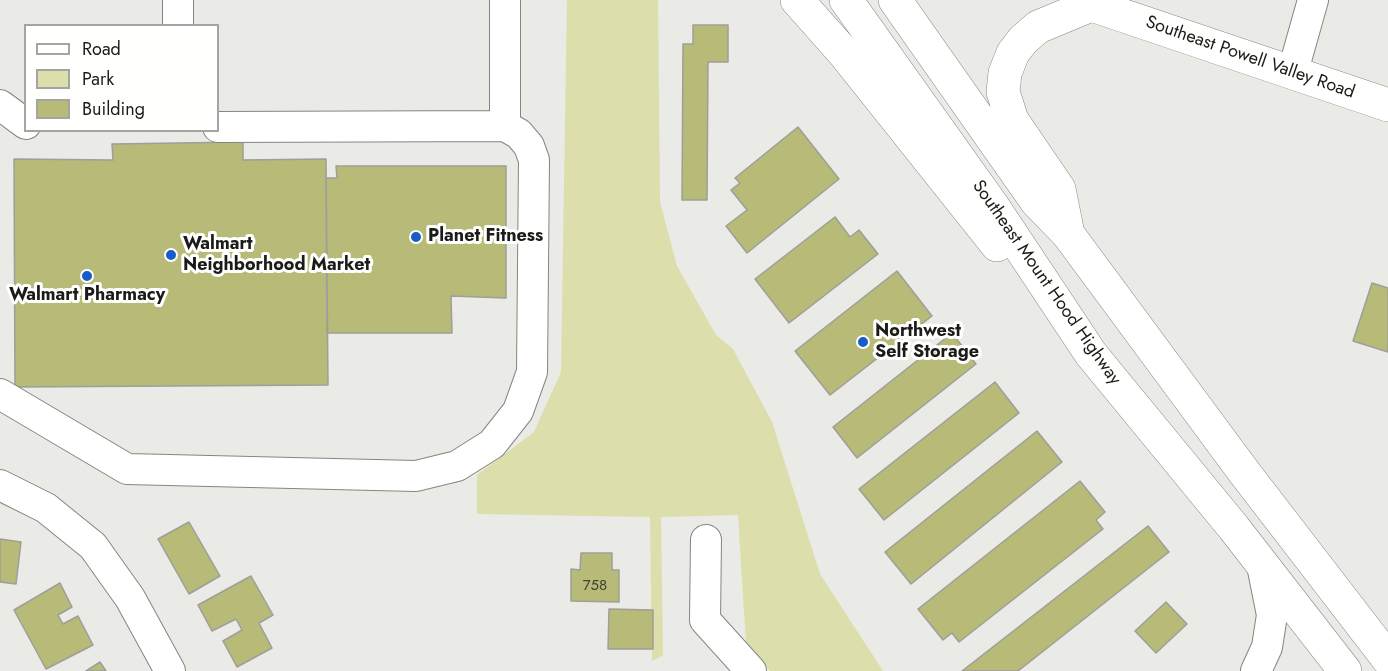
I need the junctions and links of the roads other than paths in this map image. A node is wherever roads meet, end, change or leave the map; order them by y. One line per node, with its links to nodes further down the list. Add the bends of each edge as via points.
1 (178, 0): 8 (street)
2 (505, 0): 13 (street)
3 (797, 0): 16 (main road, via 844,53 974,219)
4 (846, 0): 16 (main road, Southeast Mount Hood Highway, via 992,205)
5 (895, 0): 15 (main road, via 1037,202)
6 (1313, 0): 9 (street)
7 (1084, 2): 9 (main road, Southeast Powell Valley Road); 15 (main road, via 1038,27 1023,40 1005,73 1003,92 1012,120 1059,189)
8 (178, 24)
9 (1293, 71): 11 (main road, Southeast Powell Valley Road)
10 (0, 105): 12 (street)
11 (1388, 105)
12 (24, 123)
13 (505, 126): 14 (street); 17 (street, via 524,140 534,160 532,372 512,419 492,444 457,466 416,476 127,469)
14 (219, 128)
15 (1068, 234): 21 (main road)
16 (1091, 354): 20 (main road, Southeast Mount Hood Highway)
17 (0, 394)
18 (0, 485): 22 (street, via 46,508 93,546 130,598)
19 (706, 540): 23 (street, via 705,620)
20 (1262, 565): 24 (street, via 1272,615 1267,647); 25 (main road, Southeast Mount Hood Highway)
21 (1388, 659)
22 (170, 671)
23 (751, 671)
24 (1256, 671)
25 (1345, 671)

